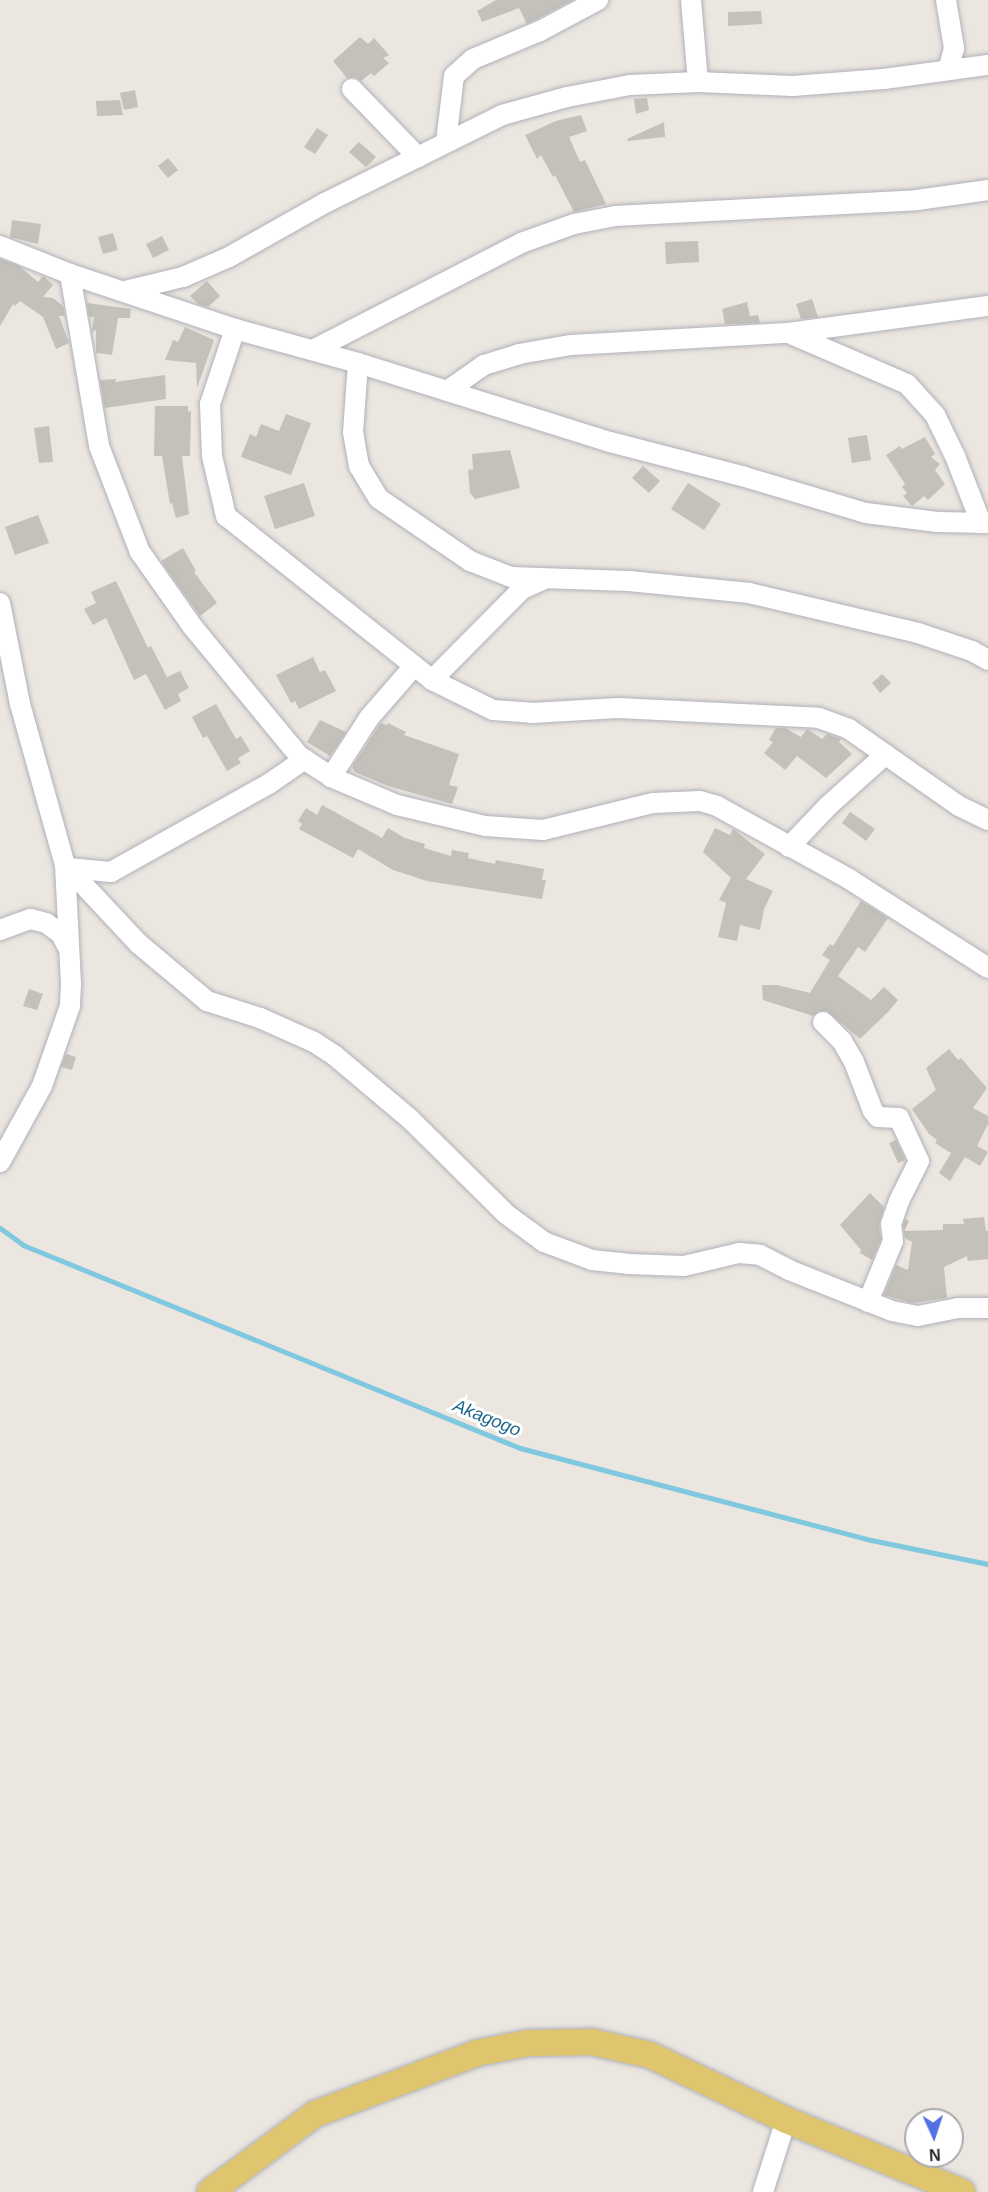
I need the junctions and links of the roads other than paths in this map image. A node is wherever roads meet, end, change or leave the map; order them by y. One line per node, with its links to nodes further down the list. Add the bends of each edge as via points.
1 (598, 0): 8 (street, via 540,31 472,59 454,76)
2 (691, 0): 6 (street)
3 (946, 0): 5 (street, via 954,48)
4 (988, 65): 5 (street)
5 (948, 70): 6 (street, via 793,86)
6 (698, 82): 8 (street, via 630,85 567,97 502,115)
7 (352, 90): 9 (street)
8 (446, 142): 9 (street)
9 (418, 157): 13 (street, via 229,257 183,277)
10 (988, 190): 17 (street, via 917,200 615,216 574,224 521,243)
11 (0, 246): 12 (street)
12 (70, 274): 13 (street); 28 (street, via 99,446 140,552 192,626)
13 (125, 291): 15 (street)
14 (988, 306): 16 (street)
15 (235, 329): 17 (street); 25 (street, via 210,404 212,456 226,516)
16 (788, 333): 19 (street, via 570,345 484,365); 20 (street, via 907,384 935,415)
17 (313, 350): 18 (street)
18 (358, 363): 19 (street); 21 (street, via 353,432 359,466 378,498 470,561)
19 (447, 391): 20 (street, via 610,442 866,513)
20 (984, 523)
21 (516, 583): 24 (street, via 544,579 629,581 749,593 918,633); 26 (street)
22 (0, 603): 23 (street)
23 (4, 634): 32 (street)
24 (988, 660)
25 (414, 666): 26 (street); 29 (street, via 369,718)
26 (432, 680): 27 (street, via 493,710 532,713 618,708 819,717 849,729)
27 (886, 754): 30 (street, via 959,806); 31 (street)
28 (305, 759): 29 (street); 32 (street, via 270,783 111,872)
29 (331, 777): 31 (street, via 398,805 485,826 543,830 653,803 700,801 728,811)
30 (988, 820)
31 (789, 847): 35 (street, via 849,879)
32 (66, 867): 34 (street); 38 (street, via 138,944 207,1001 260,1018 334,1055 410,1119 506,1214 544,1242 592,1260 628,1264 684,1266 739,1253 760,1255)
33 (0, 930): 34 (street, via 31,919 45,923 61,934)
34 (71, 952): 37 (street, via 70,1006 54,1054 29,1112)
35 (988, 968)
36 (823, 1022): 38 (street, via 842,1041 854,1062 873,1111 878,1117 899,1118 919,1161 899,1201 891,1224 893,1241)
37 (0, 1162)
38 (868, 1302): 39 (street, via 918,1316 958,1308)
39 (988, 1308)
40 (786, 2120): 41 (main road, via 650,2055 592,2042 528,2043 477,2053 315,2114); 42 (street); 43 (main road)
41 (210, 2192)
42 (763, 2192)
43 (962, 2192)

